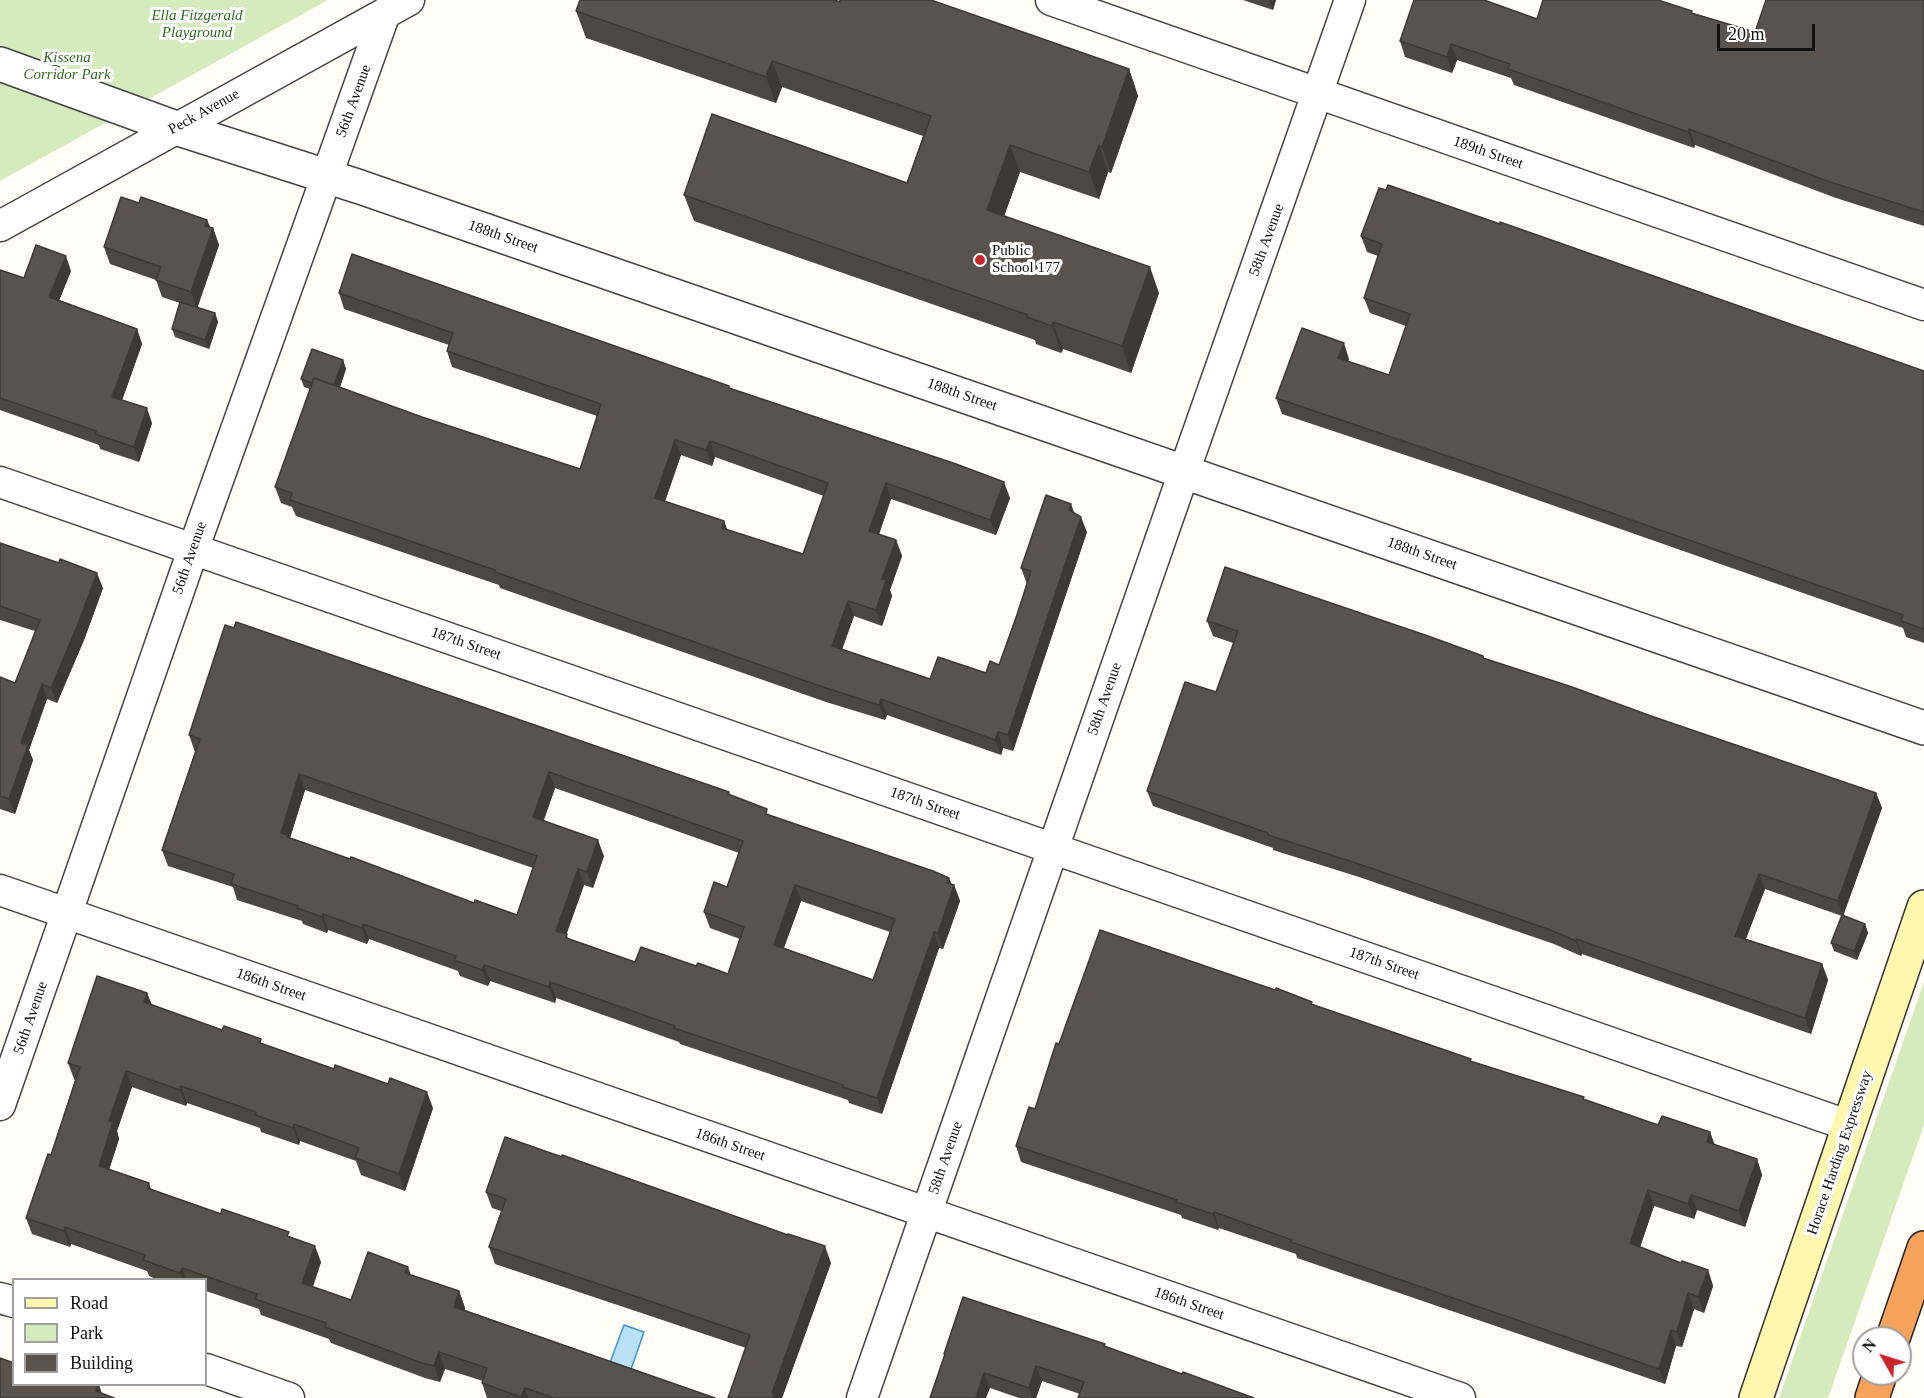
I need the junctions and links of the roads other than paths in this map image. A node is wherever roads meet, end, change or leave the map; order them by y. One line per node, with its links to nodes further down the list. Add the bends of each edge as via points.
1 (1051, 0): 5 (street, 189th Street)
2 (1350, 0): 5 (street, 58th Avenue)
3 (397, 7): 6 (street, Peck Avenue); 7 (street, 56th Avenue)
4 (0, 64): 6 (street, 188th Street)
5 (1319, 93): 9 (street, 189th Street); 10 (street, 58th Avenue)
6 (176, 128): 7 (street, 188th Street); 8 (street, Peck Avenue)
7 (327, 176): 10 (street, 188th Street); 12 (street, 56th Avenue)
8 (0, 226)
9 (1924, 305)
10 (1184, 472): 13 (street, 188th Street); 14 (street, 58th Avenue)
11 (0, 482): 12 (street, 187th Street)
12 (193, 550): 14 (street, 187th Street); 17 (street, 56th Avenue)
13 (1924, 728)
14 (1053, 849): 19 (street, 187th Street); 20 (street, 58th Avenue)
15 (0, 890): 17 (street, 186th Street)
16 (1924, 907): 19 (main road, Horace Harding Expressway)
17 (67, 914): 18 (street, 56th Avenue); 20 (street, 186th Street)
18 (0, 1105)
19 (1850, 1126): 27 (main road, Horace Harding Expressway)
20 (927, 1213): 25 (street, 58th Avenue); 26 (street, 186th Street)
21 (1924, 1248): 22 (highway)
22 (1897, 1326)
23 (207, 1369): 24 (street)
24 (289, 1398)
25 (862, 1398)
26 (1460, 1398)
27 (1756, 1398)

